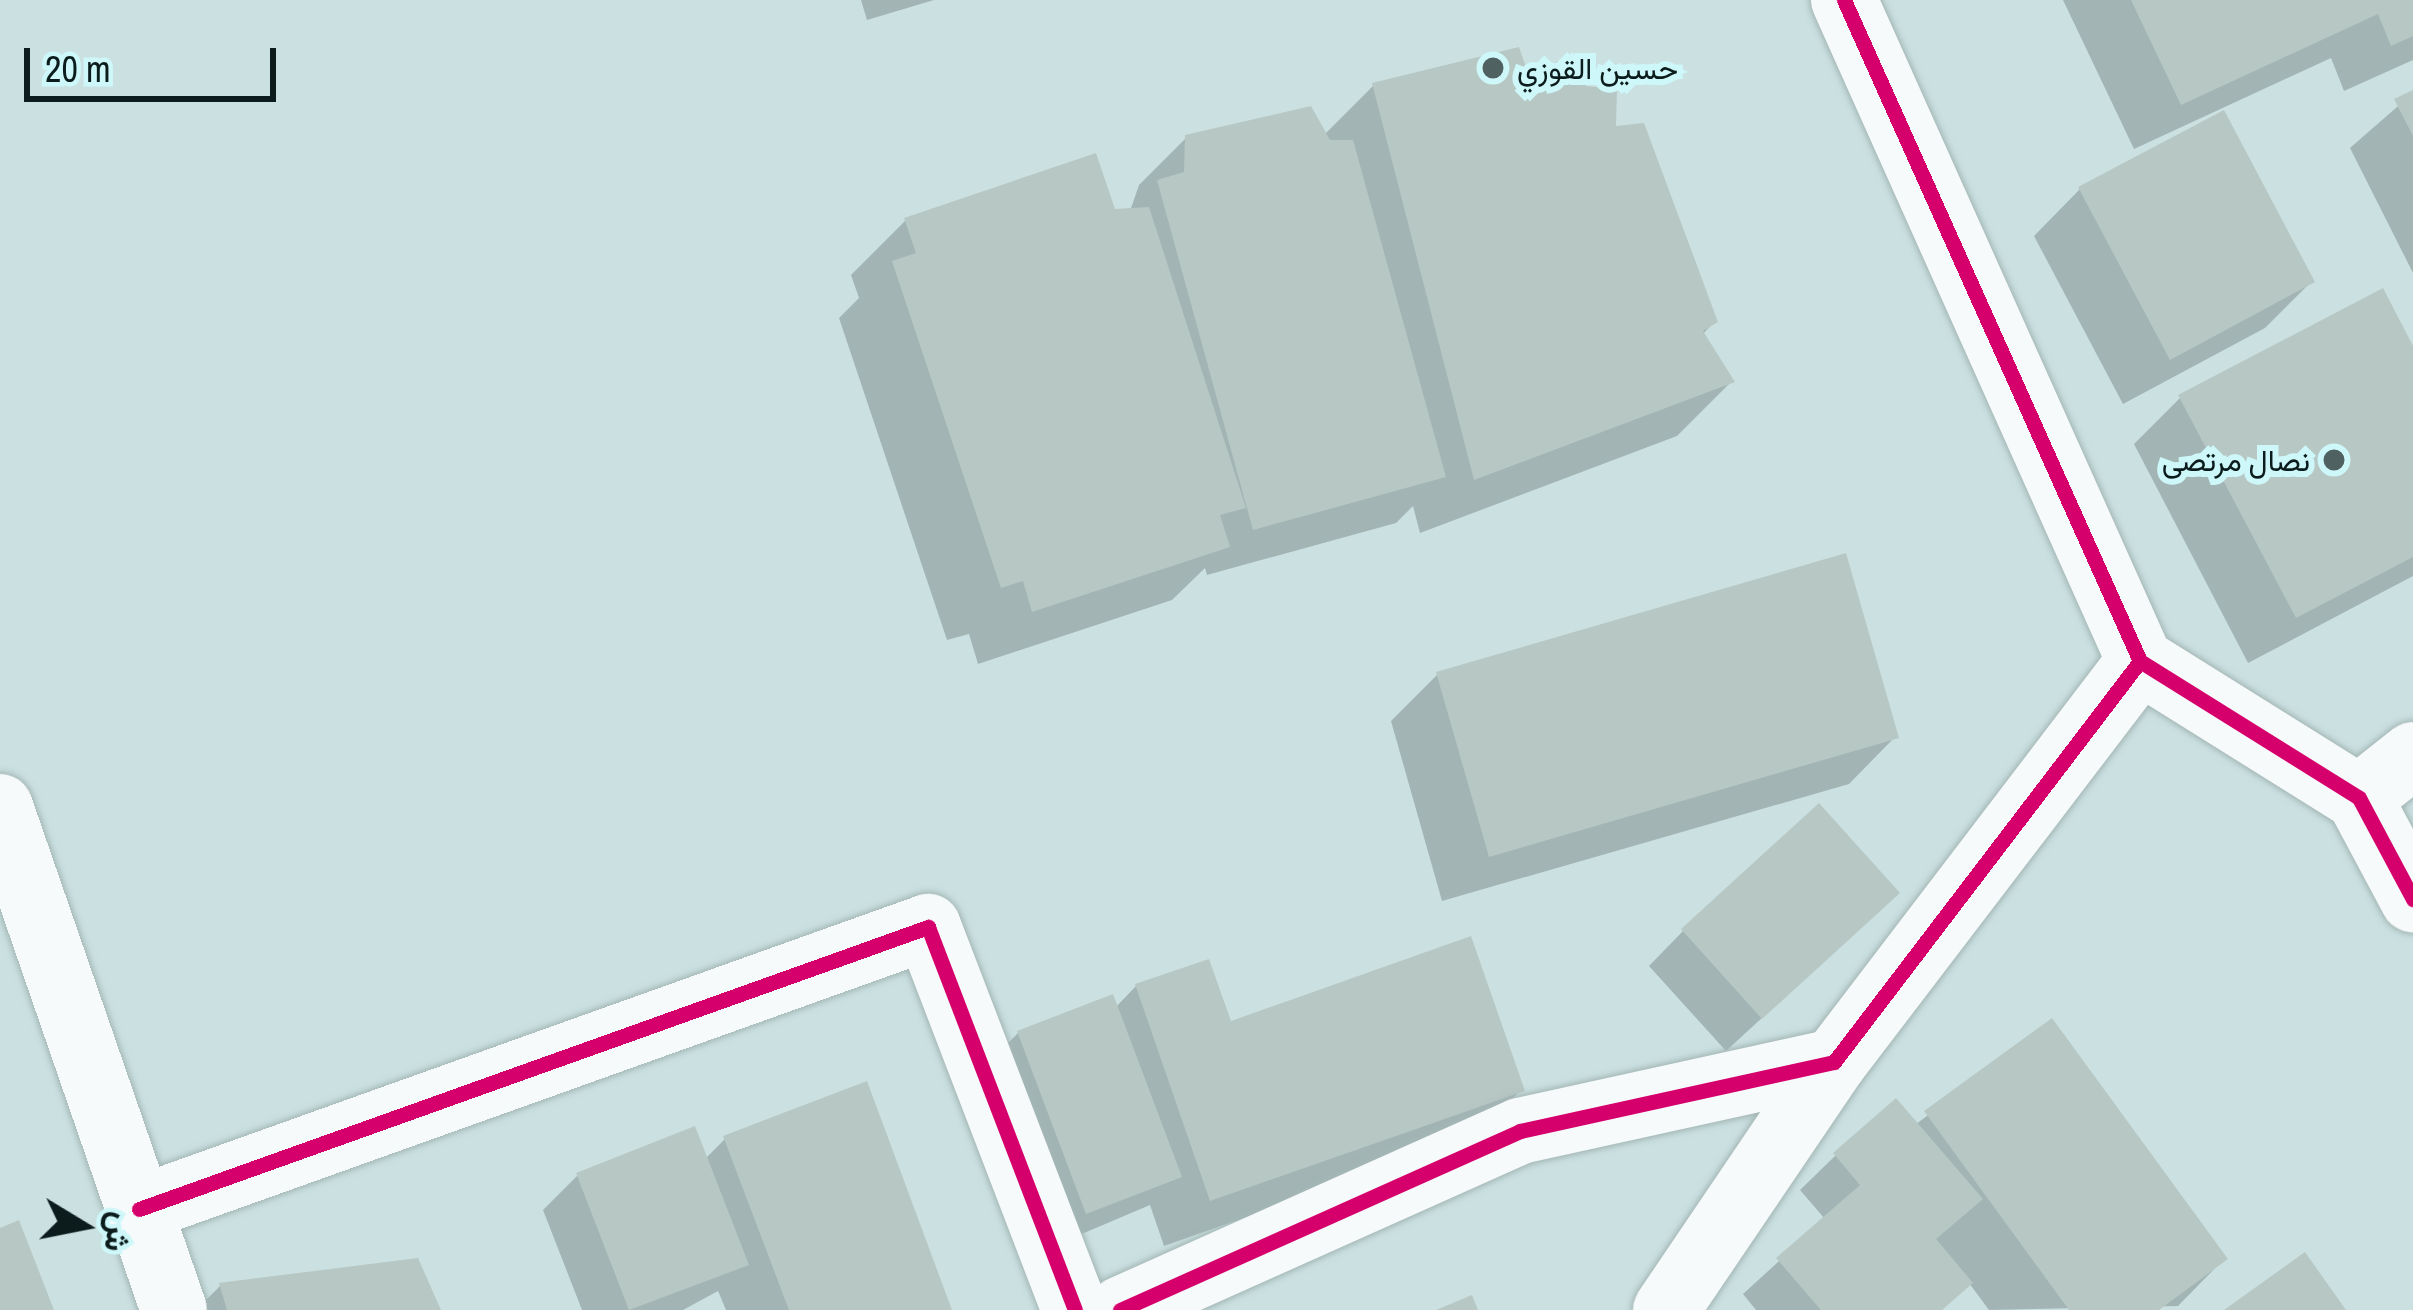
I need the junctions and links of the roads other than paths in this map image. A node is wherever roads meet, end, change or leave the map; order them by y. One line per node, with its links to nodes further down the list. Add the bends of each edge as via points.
1 (1844, 0): 2 (street)
2 (2140, 661): 4 (street); 7 (street)
3 (2413, 755): 4 (street)
4 (2360, 798): 6 (street)
5 (0, 807): 8 (street)
6 (2413, 899)
7 (1834, 1062): 11 (street, via 1520,1131); 12 (street)
8 (139, 1209): 9 (street); 10 (street, via 928,926)
9 (174, 1310)
10 (1075, 1310)
11 (1120, 1310)
12 (1666, 1310)

